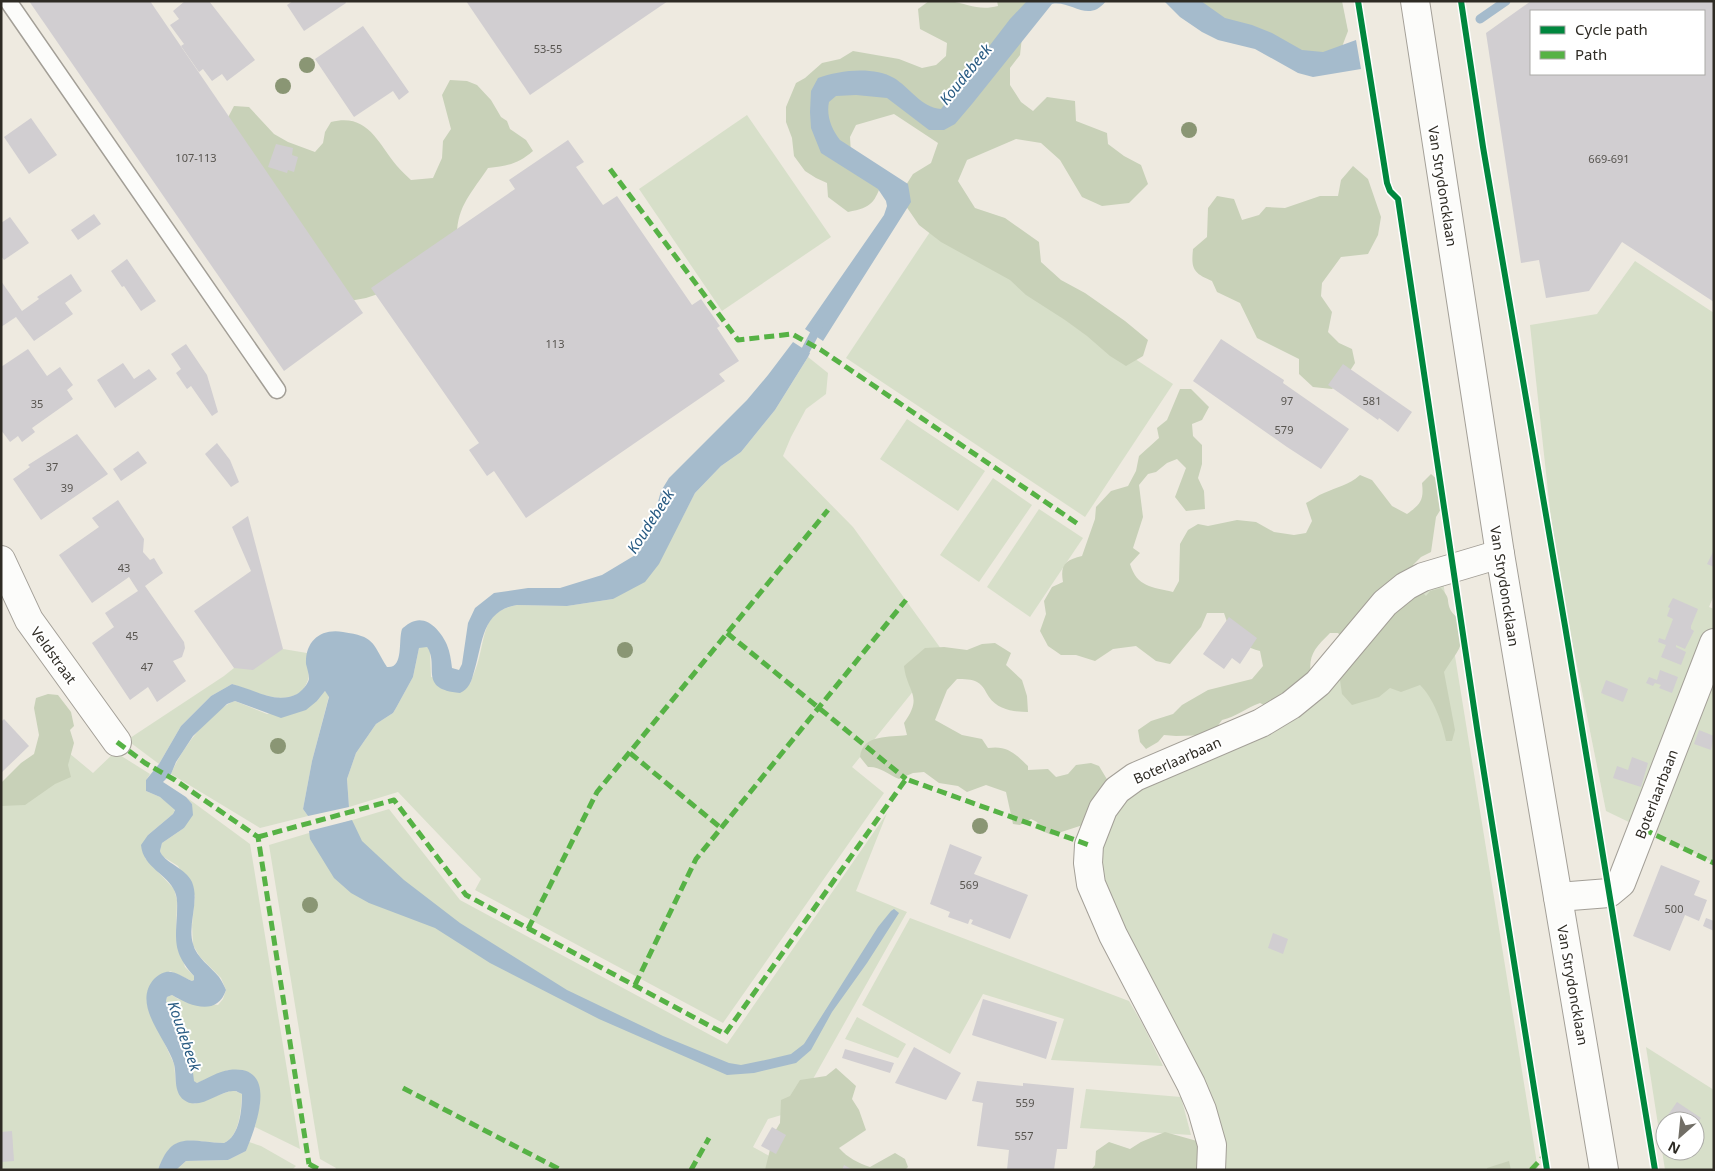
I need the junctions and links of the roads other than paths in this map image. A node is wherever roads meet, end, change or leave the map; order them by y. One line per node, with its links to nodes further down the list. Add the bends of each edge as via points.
1 (8, 1): 3 (lane)
2 (1415, 1): 4 (street, Van Strydoncklaan)
3 (277, 390)
4 (1500, 554): 8 (street, Van Strydoncklaan); 9 (street, Boterlaarbaan, via 1423,577 1406,586 1386,603 1318,684 1291,705 1261,724 1135,777 1117,790 1103,809 1088,845 1091,884 1113,935 1191,1084 1212,1145)
5 (1, 560): 7 (street, Veldstraat, via 29,620)
6 (1714, 642): 8 (street, Boterlaarbaan, via 1621,883 1609,893)
7 (117, 742)
8 (1558, 897): 10 (street, Van Strydoncklaan)
9 (1211, 1170)
10 (1604, 1170)

